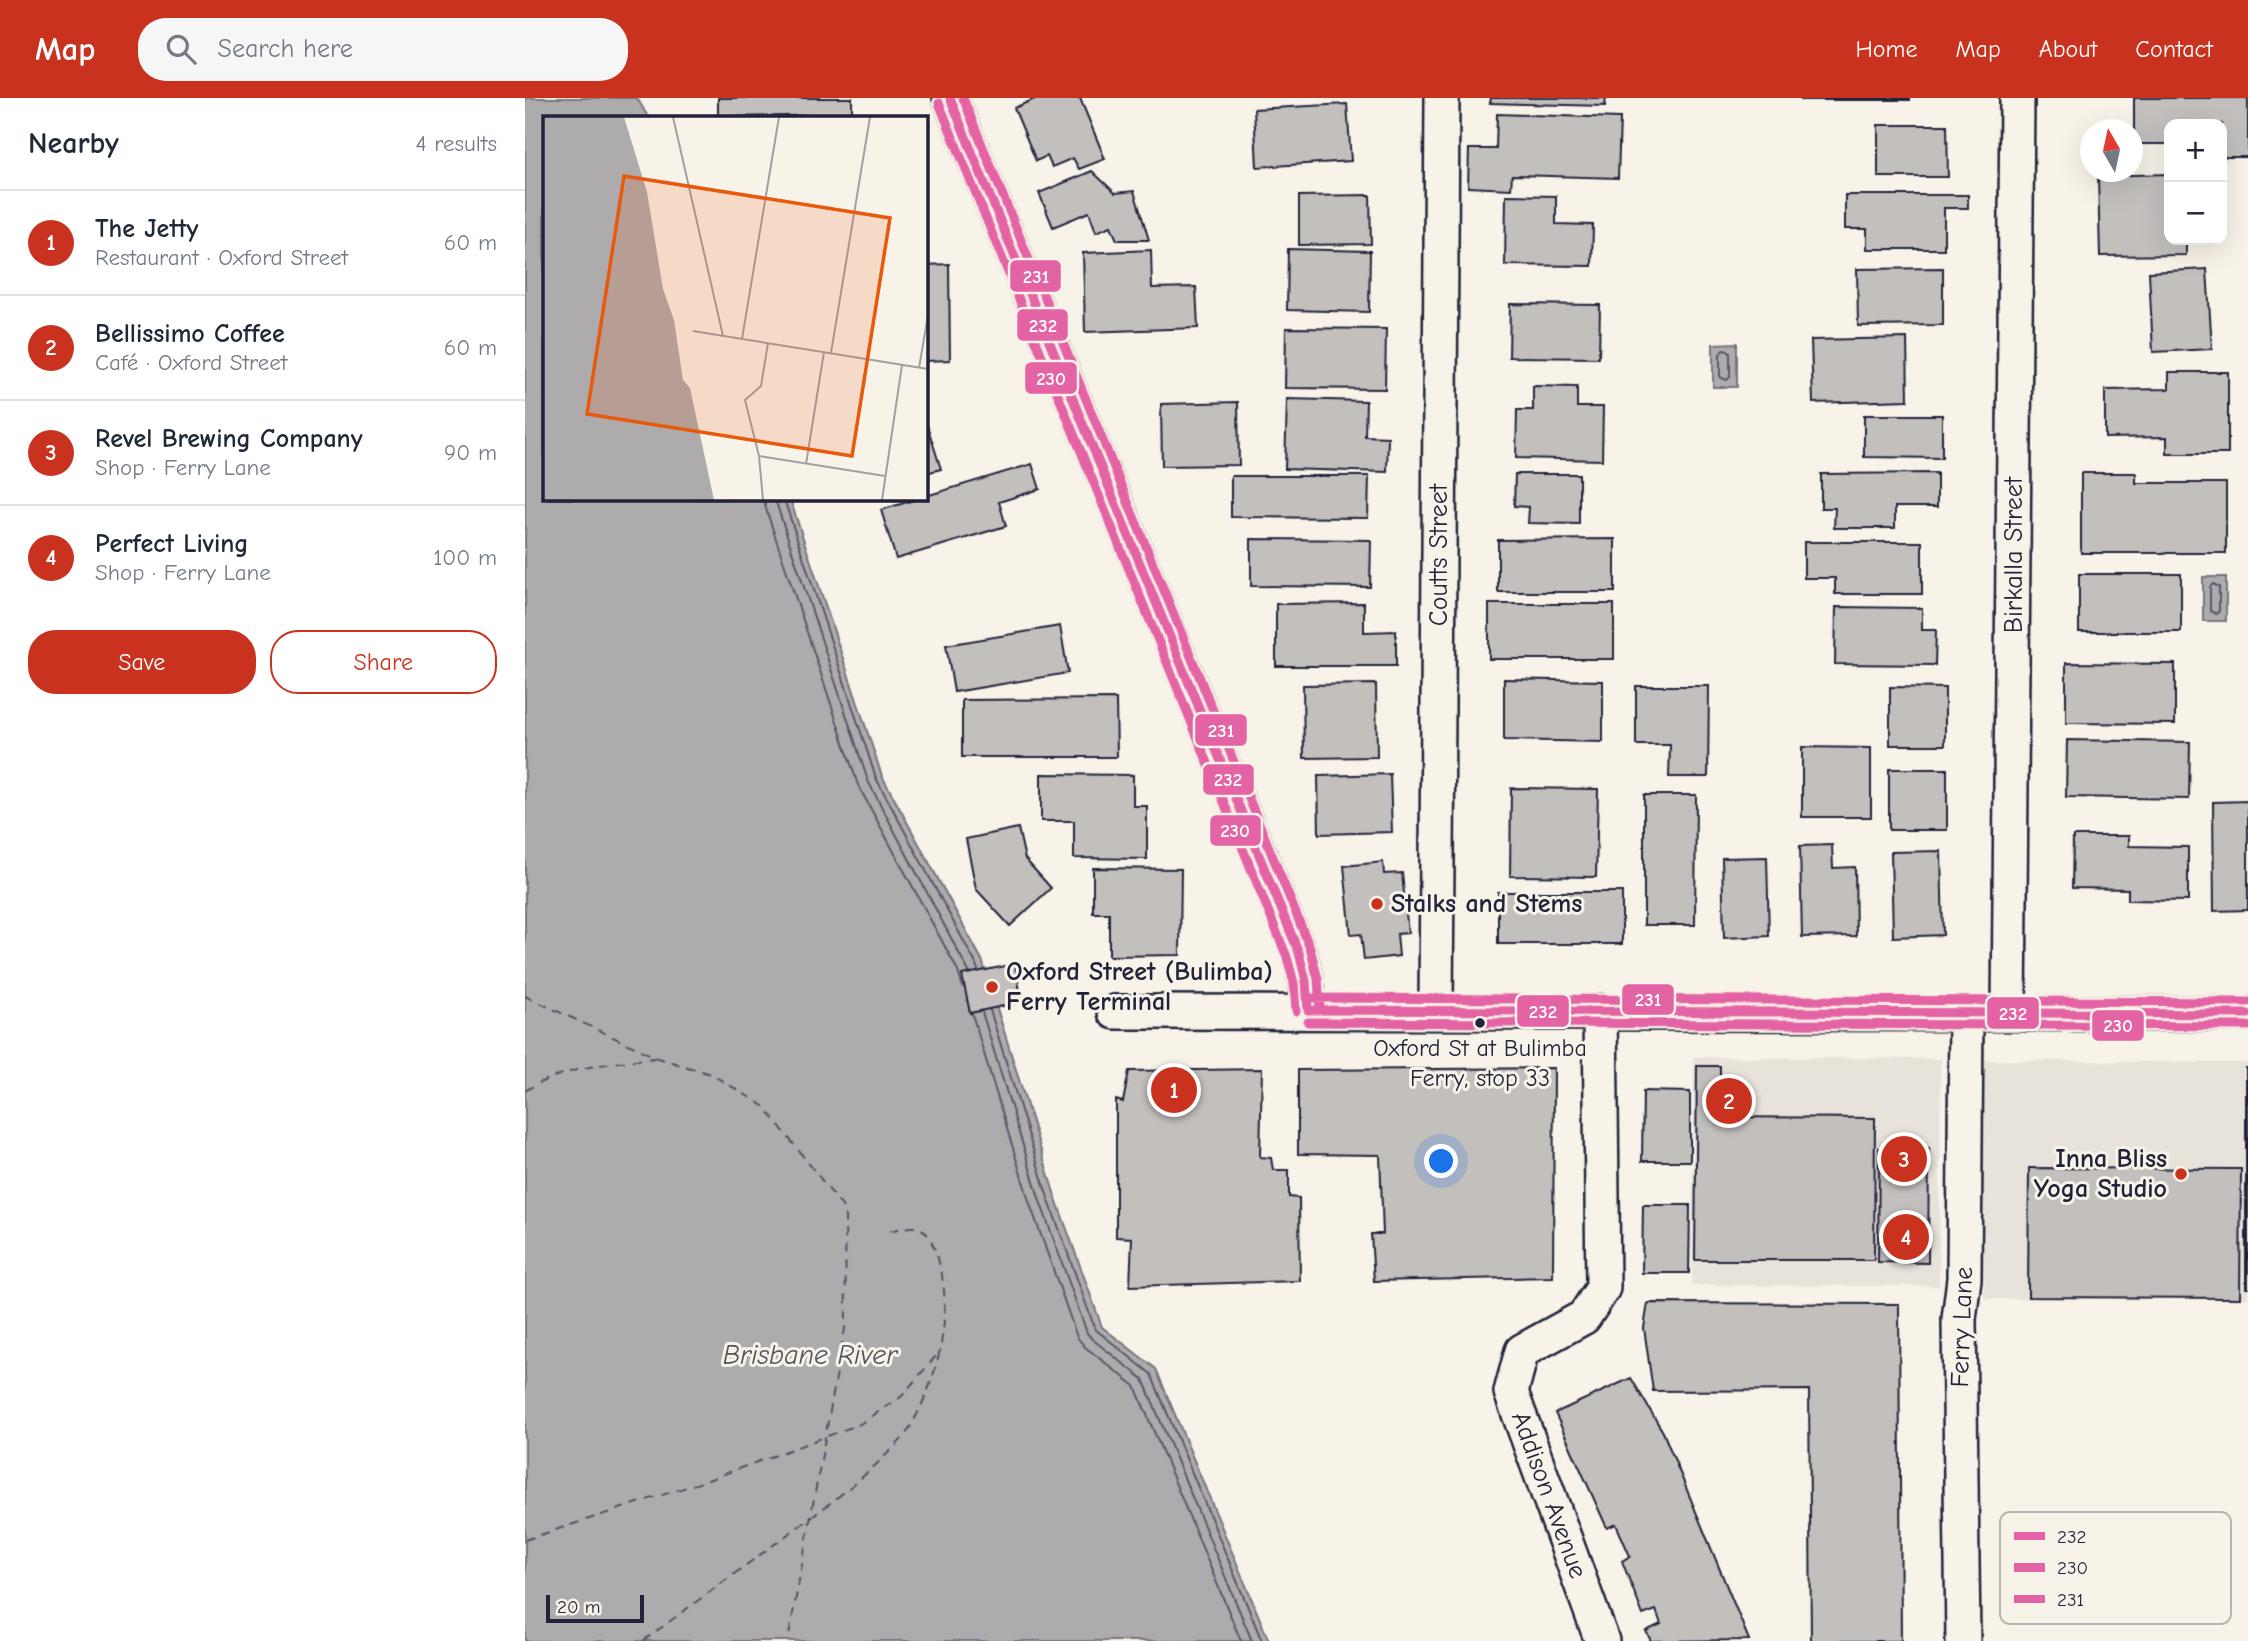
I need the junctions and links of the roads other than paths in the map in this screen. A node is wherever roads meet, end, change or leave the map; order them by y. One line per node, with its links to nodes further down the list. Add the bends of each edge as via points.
1 (950, 98): 4 (street, via 1299,953)
2 (1442, 98): 7 (street, Coutts Street)
3 (2017, 98): 9 (street, Birkalla Street)
4 (1308, 1010): 6 (street); 7 (street)
5 (1600, 1011): 7 (street); 8 (street); 11 (street, Addison Avenue, via 1602,1288 1584,1317 1522,1351 1511,1392)
6 (1115, 1012)
7 (1436, 1012)
8 (1966, 1013): 9 (street); 12 (street, Ferry Lane, via 1964,1279 1959,1319)
9 (2009, 1013): 10 (street)
10 (2248, 1014)
11 (1602, 1641)
12 (1963, 1641)

